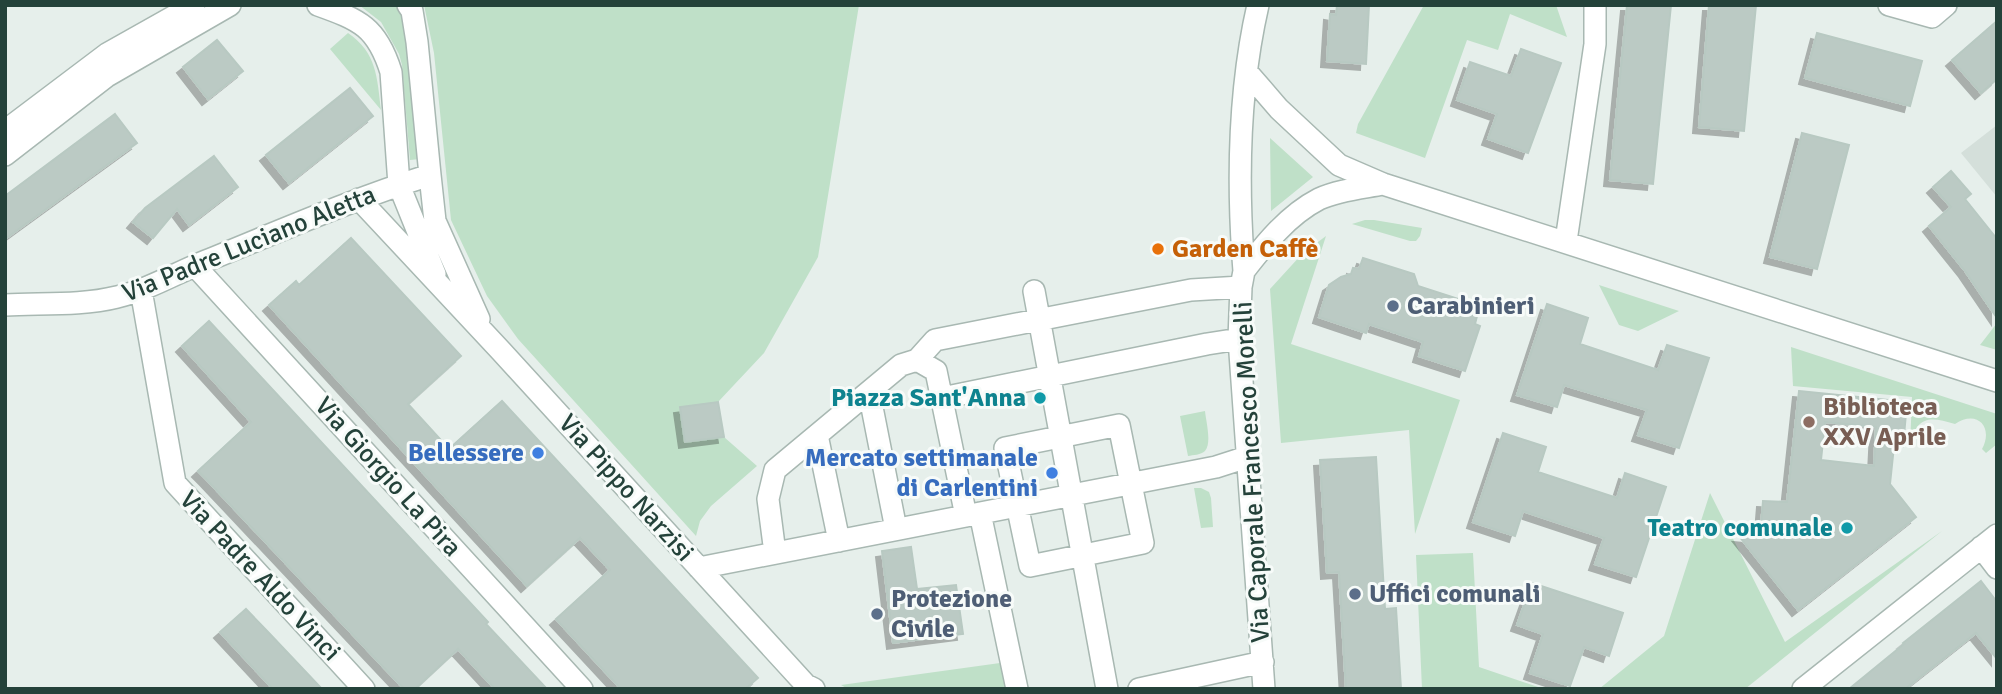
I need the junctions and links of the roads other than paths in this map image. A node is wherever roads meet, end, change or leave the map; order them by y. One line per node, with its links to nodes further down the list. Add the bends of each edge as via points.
1 (194, 5): 10 (street, via 107,54)
2 (230, 5): 11 (street, via 107,76)
3 (318, 5): 14 (street, Via Padre Luciano Aletta, via 365,27 386,57)
4 (408, 5): 12 (street, via 417,42)
5 (1258, 5): 9 (street, Via Caporale Francesco Morelli)
6 (1595, 5): 16 (street, via 1595,44)
7 (1889, 5): 8 (street, via 1932,17)
8 (1946, 5)
9 (1247, 72): 13 (street, via 1339,165); 18 (street, Via Caporale Francesco Morelli, via 1239,145)
10 (5, 131)
11 (5, 155)
12 (430, 175): 14 (street); 24 (street, via 436,221)
13 (1383, 184): 16 (street); 18 (street, via 1319,199 1264,245)
14 (399, 185): 15 (street, Via Padre Luciano Aletta); 19 (street)
15 (359, 199): 17 (street, Via Padre Luciano Aletta); 19 (street, Via Pippo Narzisi)
16 (1566, 242): 28 (street)
17 (195, 266): 20 (street, Via Padre Luciano Aletta); 49 (street, Via Giorgio La Pira)
18 (1243, 279): 23 (street); 25 (street, Via Caporale Francesco Morelli)
19 (440, 286): 24 (street, Via Pippo Narzisi)
20 (141, 290): 22 (street, Via Padre Luciano Aletta, via 83,302); 48 (street, Via Padre Aldo Vinci, via 175,483)
21 (1034, 291): 23 (street)
22 (5, 304)
23 (1039, 319): 26 (street, via 935,340); 27 (street)
24 (487, 337): 43 (street, Via Pippo Narzisi)
25 (1239, 339): 27 (street); 33 (street, Via Caporale Francesco Morelli)
26 (917, 360): 29 (street, via 901,365); 30 (street, via 936,371)
27 (1050, 376): 30 (street); 32 (street)
28 (1997, 382)
29 (869, 392): 31 (street); 38 (street)
30 (942, 398): 37 (street)
31 (817, 435): 39 (street); 41 (street, via 775,470 768,499)
32 (1061, 437): 34 (street, via 1119,425); 35 (street); 36 (street, via 1005,448)
33 (1247, 457): 34 (street); 45 (street, Via Caporale Francesco Morelli)
34 (1130, 484): 35 (street); 42 (street, via 1143,543)
35 (1071, 495): 36 (street); 42 (street)
36 (1017, 505): 37 (street); 42 (street, via 1030,566)
37 (973, 514): 38 (street); 50 (street)
38 (896, 529): 39 (street)
39 (839, 541): 41 (street)
40 (1989, 541): 44 (street); 54 (street)
41 (775, 553): 43 (street)
42 (1083, 555): 51 (street)
43 (699, 568): 47 (street, Via Pippo Narzisi)
44 (1997, 568)
45 (1263, 662): 46 (street); 53 (street, Via Caporale Francesco Morelli)
46 (1186, 684): 52 (street)
47 (810, 688)
48 (364, 689)
49 (582, 689)
50 (1017, 689)
51 (1107, 689)
52 (1139, 689)
53 (1264, 689)
54 (1802, 689)

